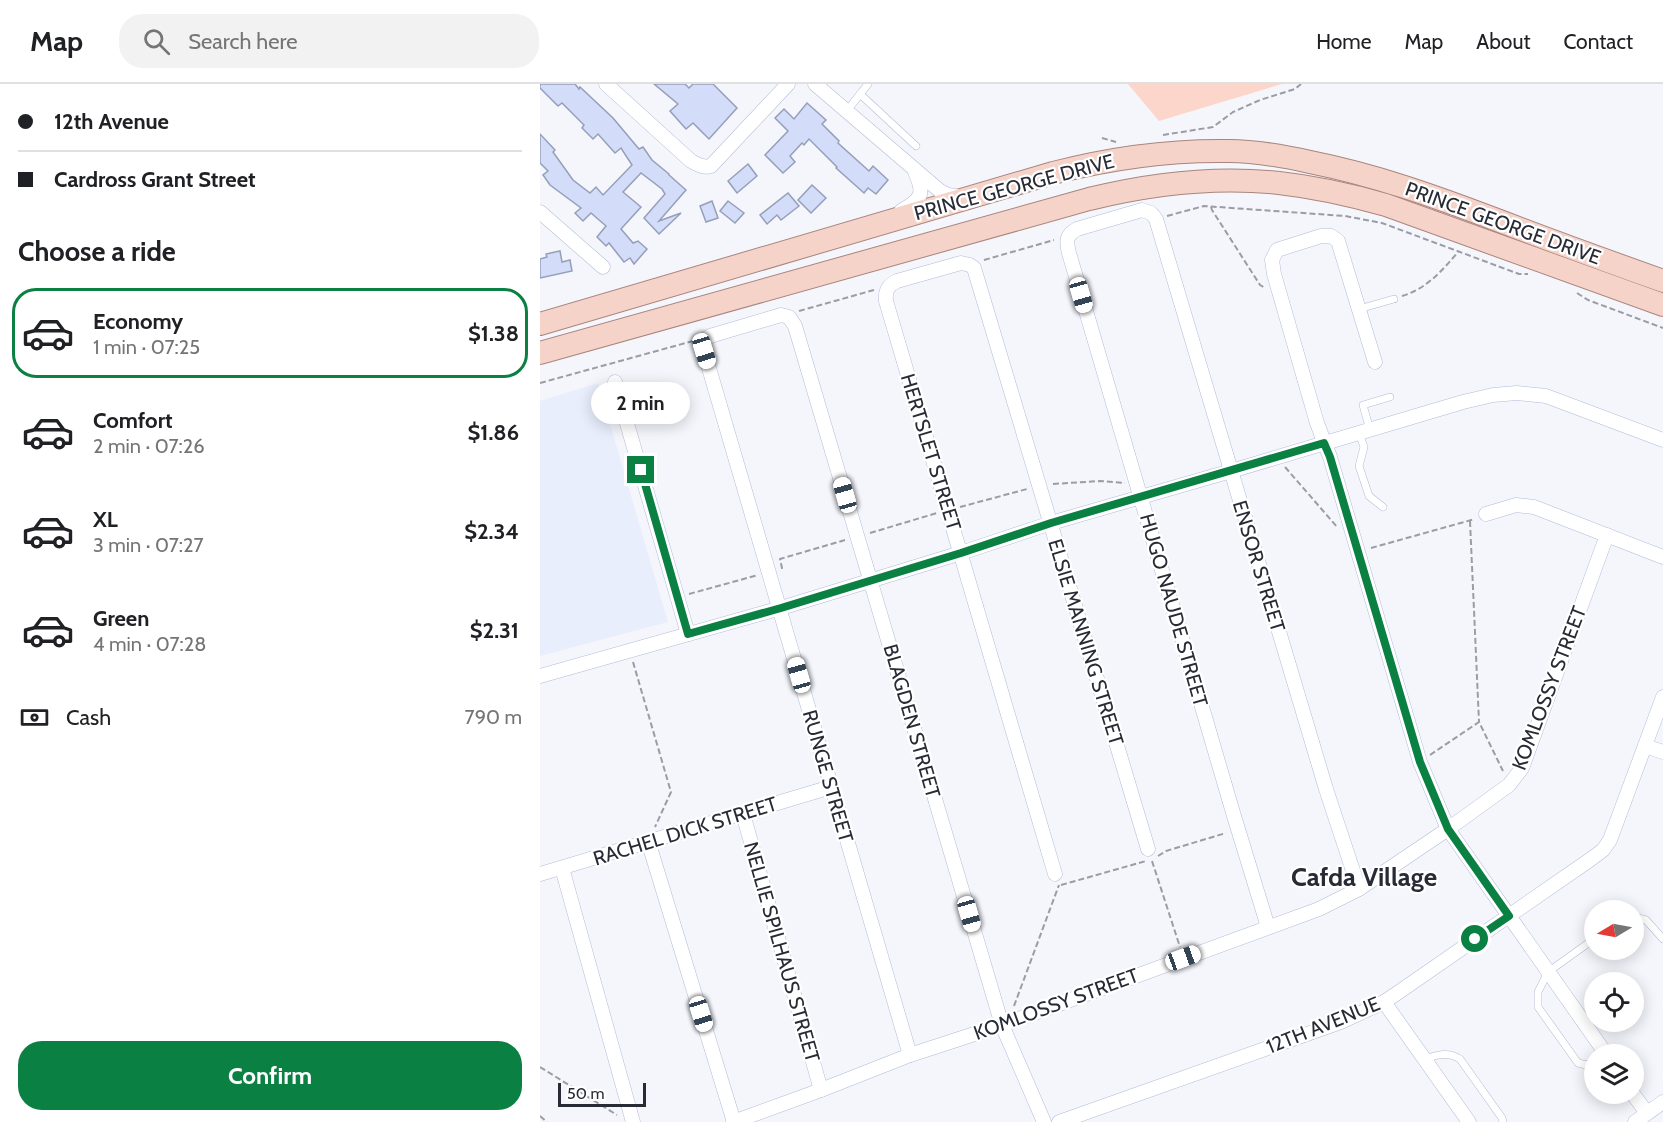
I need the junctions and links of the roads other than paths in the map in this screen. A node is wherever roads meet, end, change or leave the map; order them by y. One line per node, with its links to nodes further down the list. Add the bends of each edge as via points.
1 (606, 84): 2 (street, via 701,166 711,166)
2 (788, 84)
3 (814, 84): 6 (street)
4 (868, 84): 5 (lane)
5 (860, 94): 6 (lane); 7 (lane)
6 (846, 112): 8 (street)
7 (916, 146)
8 (914, 170): 9 (street, via 940,192); 12 (street, via 921,185 918,198)
9 (977, 196): 12 (main road, PRINCE GEORGE DRIVE); 15 (main road, PRINCE GEORGE DRIVE, via 1119,158 1219,151 1282,156 1393,182)
10 (1147, 210): 28 (street, ENSOR STREET, via 1156,219); 29 (street, HUGO NAUDE STREET, via 1091,224 1067,238)
11 (540, 212): 14 (street)
12 (883, 223): 20 (main road, PRINCE GEORGE DRIVE)
13 (974, 263): 32 (street, ELSIE MANNING STREET); 34 (street, HERTSLET STREET, via 897,280 885,295)
14 (603, 267)
15 (1663, 281)
16 (1394, 299): 18 (lane)
17 (1663, 304): 21 (main road, PRINCE GEORGE DRIVE, via 1365,199 1277,183 1203,182 1148,187 1089,199)
18 (1359, 309): 22 (street); 27 (street, via 1336,239 1321,236 1274,254 1272,265 1280,297)
19 (792, 315): 36 (street, BLAGDEN STREET); 37 (street, RUNGE STREET, via 771,317 710,336 703,345)
20 (540, 324)
21 (540, 353)
22 (1375, 362)
23 (615, 382): 38 (street)
24 (1390, 397): 25 (lane, via 1363,405)
25 (1365, 431): 26 (street, via 1463,402 1517,393 1546,396); 27 (street); 30 (lane, via 1359,466 1369,496)
26 (1663, 440)
27 (1324, 443): 28 (street); 45 (street, via 1420,762)
28 (1231, 471): 29 (street); 51 (street, ENSOR STREET)
29 (1141, 498): 32 (street); 54 (street, HUGO NAUDE STREET)
30 (1383, 507)
31 (1486, 514): 33 (street, via 1516,505 1534,507)
32 (1051, 523): 34 (street); 47 (street, ELSIE MANNING STREET)
33 (1607, 535): 35 (street); 45 (street, KOMLOSSY STREET, via 1522,768 1509,785)
34 (961, 553): 36 (street); 50 (street, HERTSLET STREET)
35 (1663, 557)
36 (870, 580): 37 (street); 59 (street, BLAGDEN STREET)
37 (781, 608): 38 (street); 43 (street, RUNGE STREET)
38 (688, 634): 39 (street)
39 (540, 676)
40 (1663, 697): 41 (street, 12TH AVENUE)
41 (1646, 746): 42 (street); 52 (street, 12TH AVENUE, via 1603,850)
42 (1663, 752)
43 (831, 787): 44 (street, RACHEL DICK STREET); 61 (street, RUNGE STREET)
44 (743, 813): 46 (street, RACHEL DICK STREET); 64 (street, NELLIE SPILHAUS STREET)
45 (1448, 829): 51 (street, KOMLOSSY STREET); 52 (street)
46 (648, 841): 48 (street, RACHEL DICK STREET); 69 (street)
47 (1150, 854)
48 (562, 868): 49 (street, RACHEL DICK STREET); 68 (street)
49 (540, 874)
50 (1057, 879)
51 (1359, 889): 54 (street, KOMLOSSY STREET, via 1319,909)
52 (1509, 916): 57 (street); 58 (street, 12TH AVENUE)
53 (1644, 920): 55 (lane)
54 (1268, 927): 59 (street, KOMLOSSY STREET)
55 (1663, 939)
56 (1584, 946): 57 (lane)
57 (1548, 972): 60 (street); 63 (lane, via 1538,992 1538,1007 1578,1063)
58 (1384, 1002): 62 (street); 71 (street, 12TH AVENUE, via 1341,1022)
59 (1002, 1025): 61 (street, KOMLOSSY STREET); 70 (street, BLAGDEN STREET)
60 (1599, 1044)
61 (910, 1055): 64 (street, KOMLOSSY STREET)
62 (1424, 1059): 72 (street); 73 (lane, via 1451,1054 1460,1059)
63 (1584, 1064)
64 (821, 1090): 69 (street, KOMLOSSY STREET)
65 (1663, 1102): 67 (street)
66 (1640, 1104): 67 (street)
67 (1647, 1113): 74 (street)
68 (627, 1120)
69 (734, 1122)
70 (1044, 1122)
71 (1059, 1122)
72 (1469, 1122)
73 (1503, 1122)
74 (1635, 1122)

